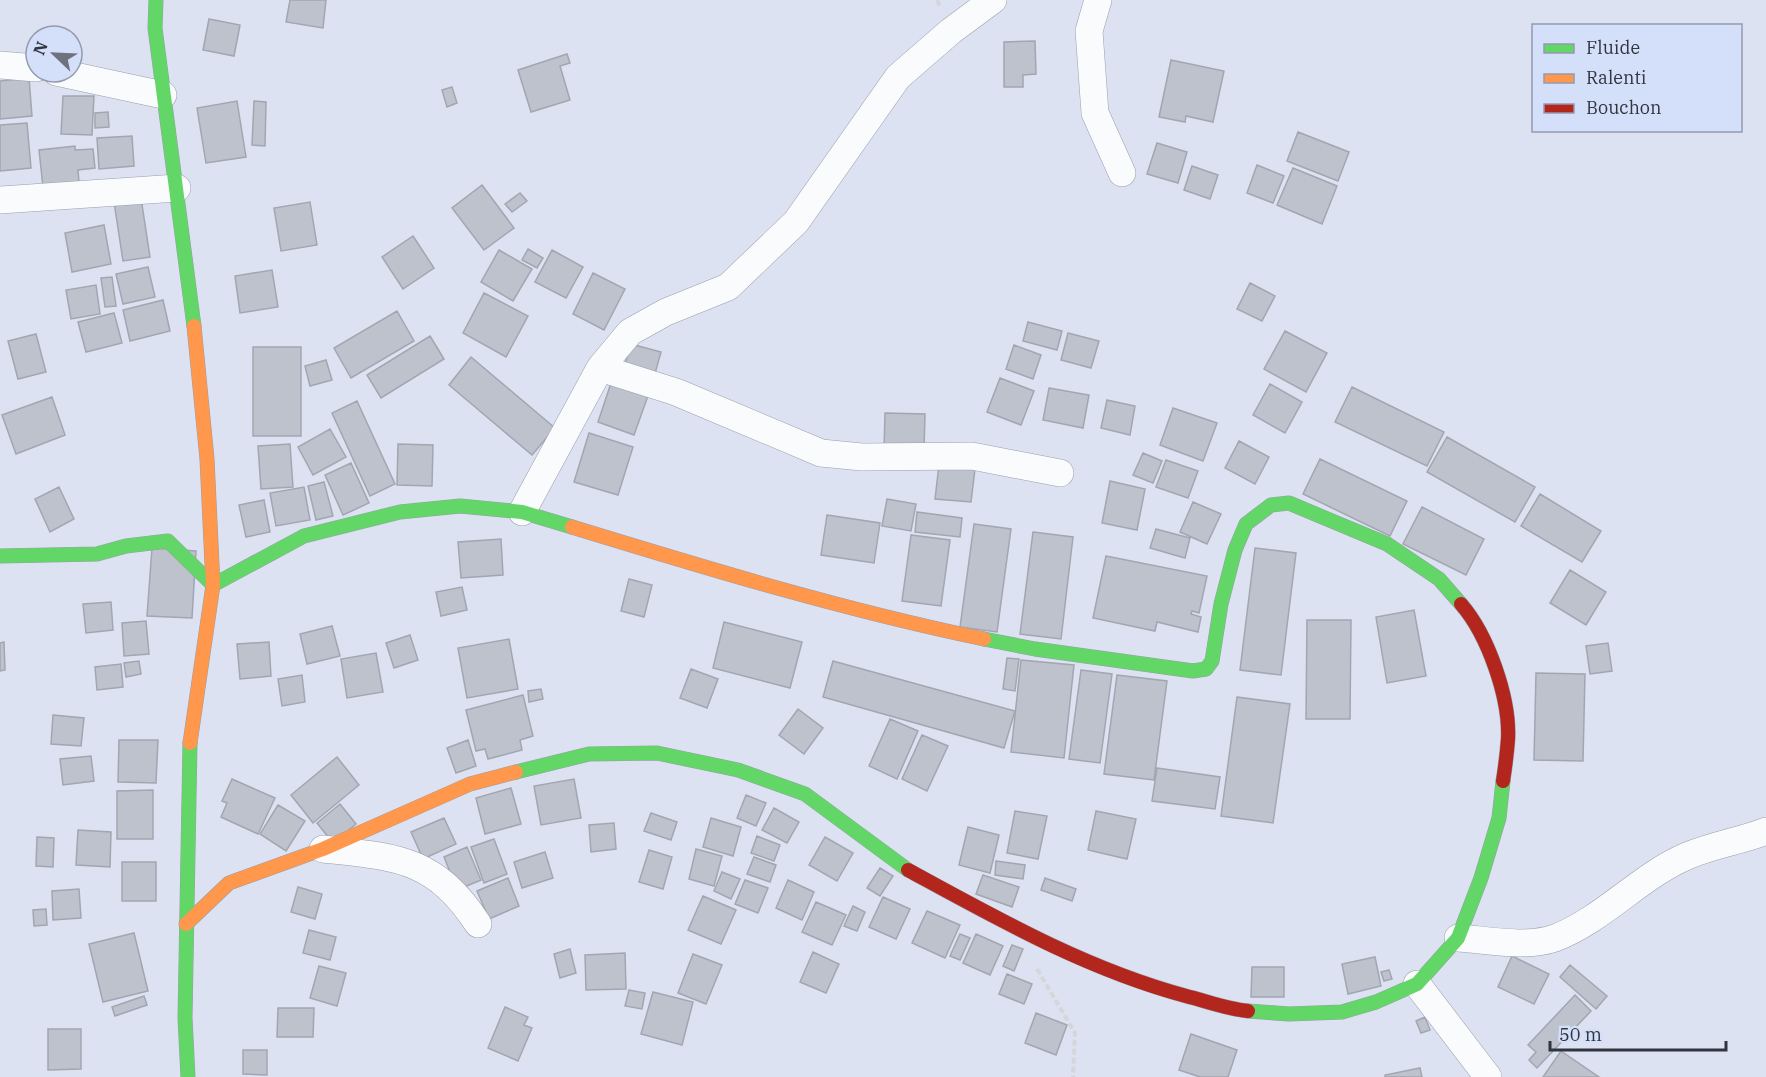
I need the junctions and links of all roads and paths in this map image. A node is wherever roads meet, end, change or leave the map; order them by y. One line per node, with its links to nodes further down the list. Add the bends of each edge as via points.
1 (156, 0): 7 (street, via 155,28)
2 (993, 0): 11 (street, via 898,77 796,222 728,287 666,312 630,332)
3 (1098, 0): 8 (street, via 1089,31 1095,112)
4 (0, 65): 5 (street)
5 (24, 67)
6 (84, 78): 7 (street)
7 (163, 95): 9 (street)
8 (1122, 173)
9 (177, 188): 10 (street); 15 (street, via 207,448)
10 (0, 200)
11 (600, 368): 12 (street, via 676,392 820,453 862,458 972,456); 13 (street)
12 (1060, 473)
13 (522, 512): 15 (street, via 460,506 400,512 304,536); 20 (street, via 758,584 898,621 1035,649 1193,671 1206,669 1212,661 1235,550 1246,524 1259,512 1271,505 1290,503 1387,544 1439,579 1475,620 1498,672 1508,737 1499,818)
14 (0, 556): 15 (street, via 97,554 168,541)
15 (213, 585): 18 (street, via 190,731)
16 (1766, 831): 20 (street, via 1687,856 1554,938 1530,942)
17 (323, 849): 18 (street, via 229,883); 19 (street, via 379,855 432,873 461,898); 21 (street, via 470,784 504,774 589,754 657,753 738,770 805,795 908,870)
18 (186, 924): 23 (street, via 184,1018)
19 (478, 924)
20 (1458, 938): 22 (street)
21 (1035, 939): 22 (street, via 1158,988 1240,1010 1289,1014 1342,1012); 24 (path, via 1037,973 1075,1033)
22 (1417, 984): 25 (street)
23 (188, 1077)
24 (1073, 1077)
25 (1488, 1077)

